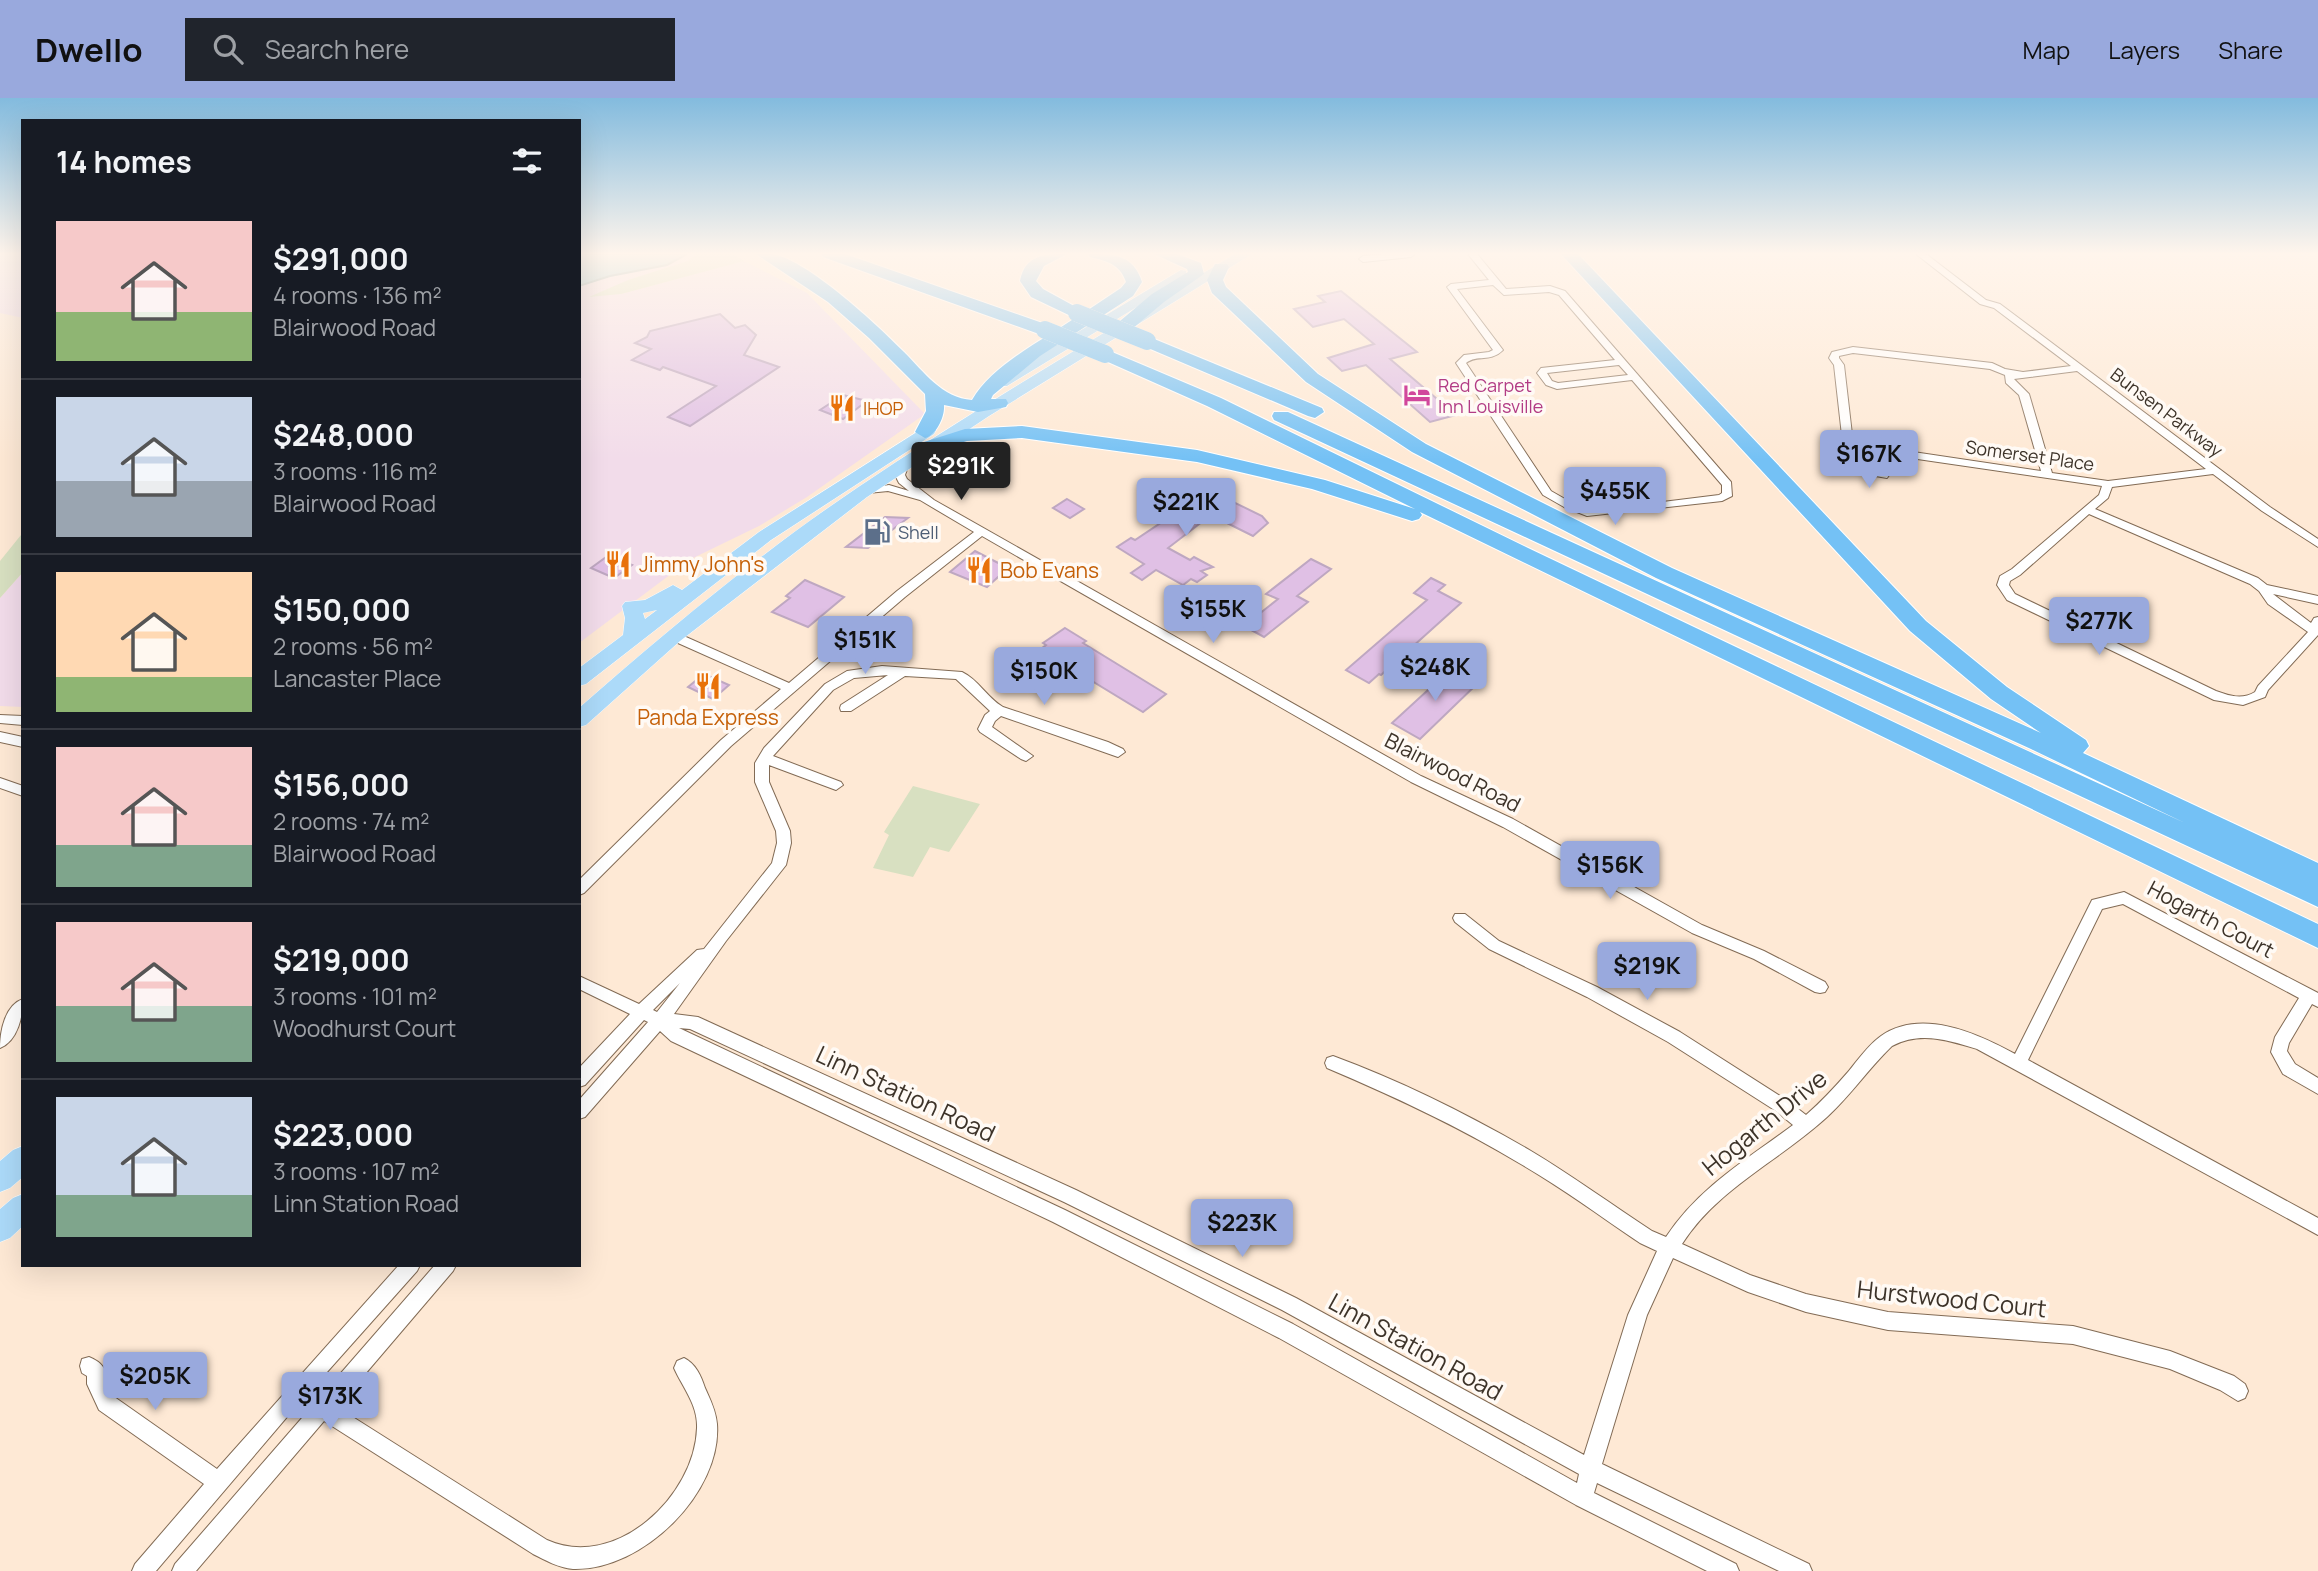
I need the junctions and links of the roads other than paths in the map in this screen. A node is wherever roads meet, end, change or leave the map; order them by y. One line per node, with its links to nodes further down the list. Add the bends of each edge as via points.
1 (866, 323): 18 (highway)
2 (1024, 323): 42 (highway, bridge, via 1214,402)
3 (1079, 323): 19 (highway, via 1034,352)
4 (1090, 323): 13 (highway)
5 (1107, 323): 19 (main road)
6 (1143, 323): 13 (highway)
7 (1150, 323): 13 (main road)
8 (1253, 323): 35 (highway, via 1339,398 1419,448)
9 (1478, 323): 17 (street, via 1498,350 1467,357 1461,363 1555,498 1587,513 1598,513 1728,494 1727,484)
10 (1588, 323): 14 (street)
11 (1633, 323): 59 (highway, via 1918,626 2041,722)
12 (2019, 323): 15 (street, Bunsen Parkway)
13 (1134, 337): 19 (main road); 35 (highway, via 1290,400); 62 (highway)
14 (1621, 362): 17 (street); 17 (street, via 1542,373 1557,386)
15 (2079, 368): 16 (street); 25 (street, Bunsen Parkway)
16 (2017, 376): 22 (street, via 1992,366 1844,350 1834,358 1839,365); 26 (street, via 2009,381 2024,394)
17 (1637, 381)
18 (934, 393): 19 (highway, via 947,401); 21 (highway)
19 (982, 404): 20 (highway, via 993,421); 21 (main road)
20 (1022, 432): 21 (highway); 42 (highway, via 1197,456 1318,484 1406,513)
21 (928, 439): 24 (main road); 30 (main road)
22 (1847, 445): 23 (street, Somerset Place); 23 (street, via 1850,469 1883,477 1887,471)
23 (1884, 452): 26 (street, Somerset Place)
24 (904, 464): 28 (main road); 29 (street, Blairwood Road, via 903,481)
25 (2215, 471): 27 (street, Somerset Place); 36 (street, Bunsen Parkway)
26 (2048, 476): 27 (street, Somerset Place)
27 (2108, 484): 31 (street, via 2104,496)
28 (861, 493): 29 (street, Blairwood Road, via 889,488); 33 (main road)
29 (926, 499): 32 (street, Blairwood Road)
30 (804, 509): 33 (main road, via 810,512); 34 (main road)
31 (2088, 510): 38 (street); 40 (street, via 2004,579 2011,597 2212,694 2241,702 2261,694)
32 (980, 532): 45 (street); 66 (street, Blairwood Road, via 1405,773 1490,813 1707,934 1759,954)
33 (802, 535): 41 (main road)
34 (765, 536): 37 (main road); 41 (main road, via 744,564 679,617)
35 (1591, 537): 59 (highway)
36 (2318, 544)
37 (734, 559): 44 (main road, via 700,571 658,603 632,606 633,638)
38 (2263, 588): 39 (street); 40 (street, via 2272,601)
39 (2318, 600)
40 (2316, 626)
41 (673, 636): 45 (street); 48 (main road)
42 (1709, 643): 64 (highway)
43 (903, 671): 46 (street); 47 (street, via 965,677 980,697); 55 (street, via 860,671 834,682)
44 (581, 677)
45 (792, 689): 61 (street, via 726,743)
46 (846, 708)
47 (1000, 711): 53 (street); 54 (street, via 985,729)
48 (581, 718)
49 (0, 719): 50 (street)
50 (21, 721)
51 (0, 737): 52 (street)
52 (21, 741)
53 (1118, 752)
54 (1026, 756)
55 (765, 758): 57 (street); 69 (street, via 762,782 783,831 782,858 677,1000)
56 (0, 783): 58 (street)
57 (836, 785)
58 (21, 790)
59 (2195, 816): 60 (highway)
60 (2318, 875)
61 (581, 886)
62 (2318, 896)
63 (1460, 918): 78 (street, via 1494,945 1674,1037 1772,1098)
64 (2318, 937)
65 (581, 983): 69 (street, Linn Station Road)
66 (1820, 987)
67 (2314, 997): 71 (street, Hogarth Court, via 2124,898 2097,904); 76 (street, Hogarth Court, via 2278,1052 2289,1069)
68 (21, 1008): 70 (street)
69 (650, 1016): 73 (street, Linn Station Road, via 692,1023); 74 (street); 75 (street, Linn Station Road, via 677,1036); 77 (street)
70 (0, 1041)
71 (2019, 1062): 78 (street, Hogarth Drive, via 1947,1031 1921,1028 1893,1034 1839,1096); 84 (street, Hogarth Drive)
72 (1333, 1063): 86 (street, Hurstwood Court, via 1482,1133)
73 (785, 1065): 75 (street); 81 (street, Linn Station Road)
74 (581, 1078)
75 (773, 1081): 83 (street, Linn Station Road)
76 (2318, 1087)
77 (581, 1109)
78 (1806, 1125): 86 (street, Hogarth Drive, via 1729,1180 1693,1214)
79 (21, 1161): 80 (main road)
80 (0, 1179)
81 (1069, 1196): 83 (street); 89 (street, Linn Station Road)
82 (21, 1209): 85 (main road)
83 (1059, 1216): 90 (street, Linn Station Road)
84 (2318, 1227)
85 (0, 1228)
86 (1670, 1249): 93 (street, Hurstwood Court, via 1806,1303 1888,1321 2073,1335 2170,1360); 96 (street, Hogarth Drive, via 1637,1313)
87 (409, 1267): 94 (street)
88 (445, 1267): 95 (street)
89 (1281, 1300): 90 (street); 96 (street, Linn Station Road)
90 (1271, 1323): 98 (street, Linn Station Road)
91 (89, 1366): 97 (street, via 97,1371 97,1384 106,1403)
92 (684, 1368): 95 (street, via 705,1412 707,1427 703,1457 693,1481 666,1518 639,1541 588,1559 559,1556 540,1547)
93 (2238, 1391)
94 (296, 1392): 95 (street); 97 (street)
95 (323, 1410): 100 (street)
96 (1590, 1469): 98 (street, Hogarth Drive); 102 (street, Linn Station Road)
97 (220, 1483): 99 (street)
98 (1583, 1498): 101 (street, Linn Station Road)
99 (142, 1571)
100 (182, 1571)
101 (1729, 1571)
102 (1802, 1571)

